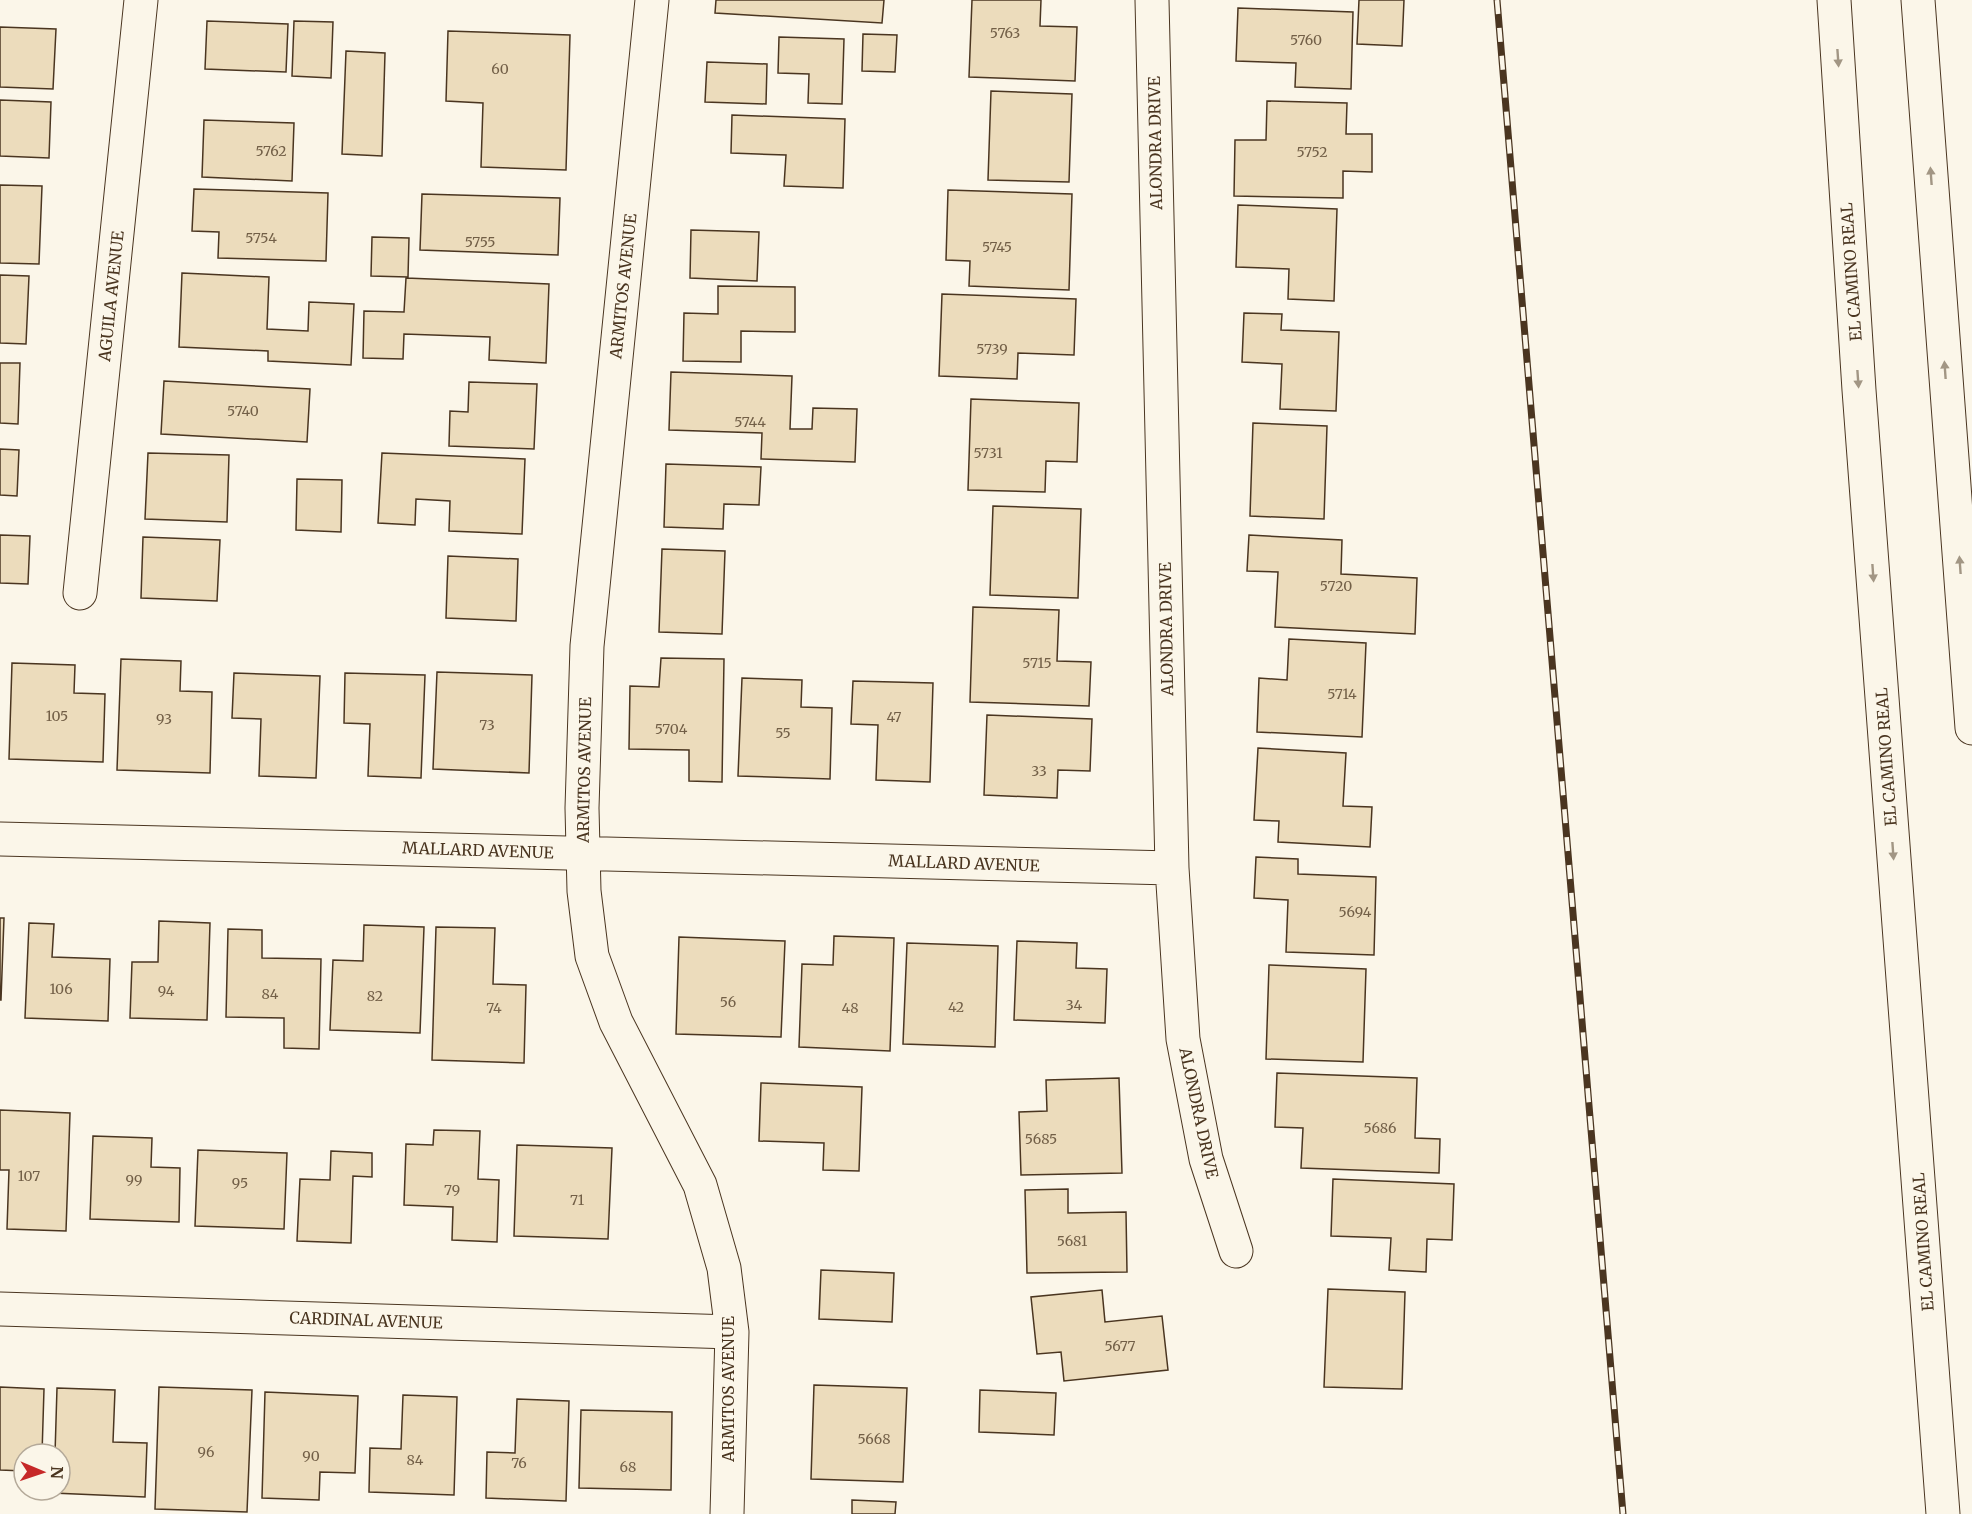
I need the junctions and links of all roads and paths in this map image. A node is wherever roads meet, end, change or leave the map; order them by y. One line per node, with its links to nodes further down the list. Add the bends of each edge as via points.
1 (141, 0): 6 (main road, AGUILA AVENUE)
2 (652, 0): 9 (main road, ARMITOS AVENUE, via 586,646)
3 (1152, 0): 10 (main road, ALONDRA DRIVE)
4 (1834, 0): 15 (main road, EL CAMINO REAL, one-way to 15, via 1859,390)
5 (1918, 0): 7 (main road, one-way to 5)
6 (80, 592)
7 (1972, 728)
8 (0, 839): 9 (main road, MALLARD AVENUE)
9 (582, 853): 10 (main road, MALLARD AVENUE); 13 (main road, ARMITOS AVENUE, via 592,956 616,1022 700,1185 724,1268)
10 (1172, 868): 11 (main road, ALONDRA DRIVE, via 1183,1039 1206,1159)
11 (1236, 1251)
12 (0, 1308): 13 (main road, CARDINAL AVENUE)
13 (732, 1332): 14 (main road, ARMITOS AVENUE)
14 (727, 1514)
15 (1943, 1514)

